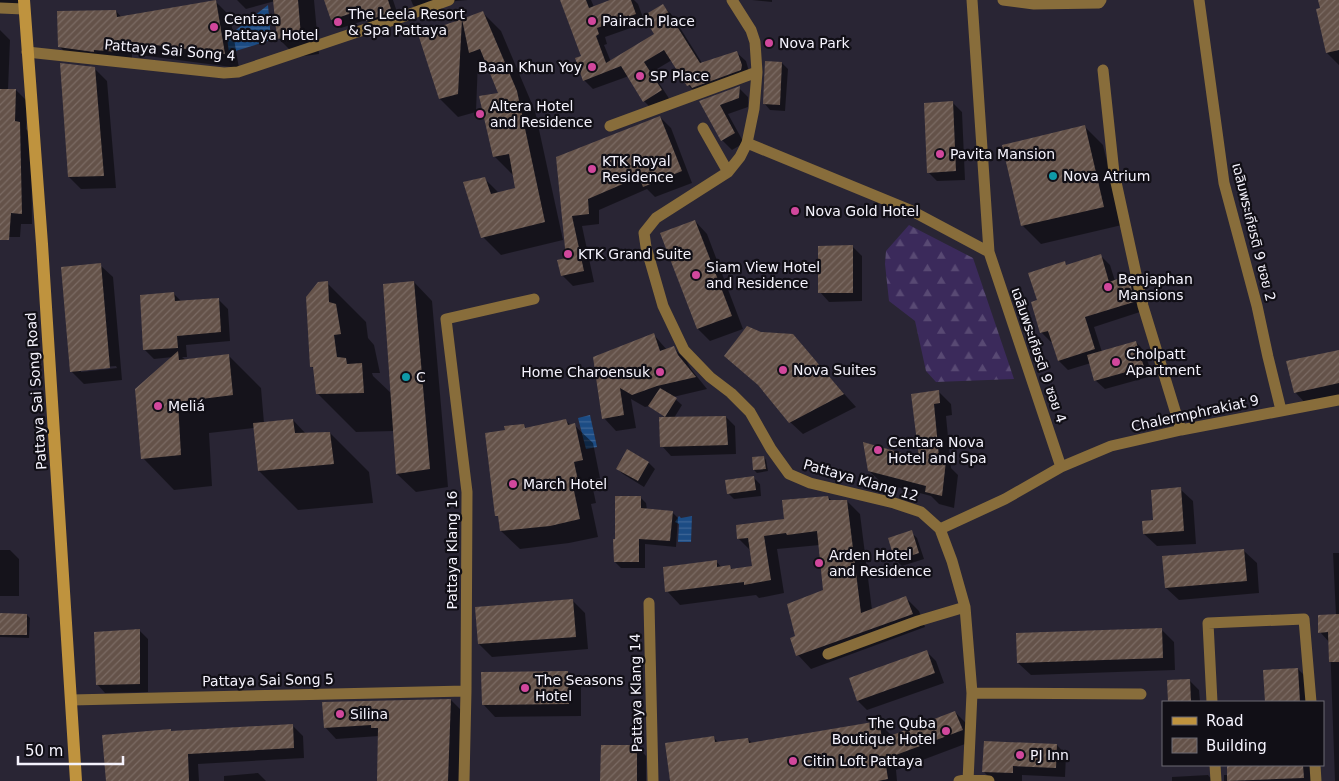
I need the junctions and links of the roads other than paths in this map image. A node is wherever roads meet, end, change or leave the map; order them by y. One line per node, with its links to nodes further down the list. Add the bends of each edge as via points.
1 (449, 0): 10 (street, Pattaya Sai Song 4, via 238,72)
2 (732, 0): 12 (street, Pattaya Klang 12, via 751,30)
3 (972, 0): 17 (street, เฉลิมพระเกียรติ 9 ซอย 4)
4 (1003, 0): 7 (street)
5 (1101, 0): 7 (street, via 1098,3)
6 (1199, 0): 20 (street, เฉลิมพระเกียรติ 9 ซอย 2, via 1224,183)
7 (1034, 2)
8 (24, 4): 9 (street); 10 (main road, Pattaya Sai Song Road)
9 (0, 8)
10 (27, 52): 30 (main road, Pattaya Sai Song Road)
11 (1102, 70): 21 (street, via 1114,173 1143,306)
12 (757, 72): 13 (street); 15 (street, Pattaya Klang 12)
13 (610, 126)
14 (703, 128): 16 (street)
15 (747, 143): 16 (street, Pattaya Klang 12); 17 (street, via 910,210)
16 (728, 172): 23 (street, Pattaya Klang 12, via 656,218 644,233 663,306 684,350 750,412 789,474 810,483 921,512)
17 (989, 252): 22 (street, เฉลิมพระเกียรติ 9 ซอย 4)
18 (534, 300): 27 (street, Pattaya Klang 16, via 446,319 467,492)
19 (1339, 400): 20 (street, Chalermphrakiat 9)
20 (1281, 410): 21 (street, Chalermphrakiat 9)
21 (1181, 430): 22 (street, Chalermphrakiat 9, via 1111,446)
22 (1061, 467): 23 (street, Chalermphrakiat 9, via 1006,499)
23 (940, 528): 25 (street)
24 (649, 603): 38 (street, Pattaya Klang 14)
25 (965, 606): 26 (street); 28 (street)
26 (828, 654)
27 (466, 691): 30 (street, Pattaya Sai Song 5); 37 (street, Pattaya Klang 16)
28 (972, 692): 29 (street); 35 (street)
29 (1141, 694)
30 (71, 700): 36 (main road, Pattaya Sai Song Road)
31 (1212, 701): 32 (street, via 1208,623 1304,619)
32 (1311, 701)
33 (1215, 766): 40 (street)
34 (1315, 766): 41 (street)
35 (965, 780): 39 (street)
36 (76, 781)
37 (464, 781)
38 (653, 781)
39 (989, 781)
40 (1216, 781)
41 (1316, 781)

